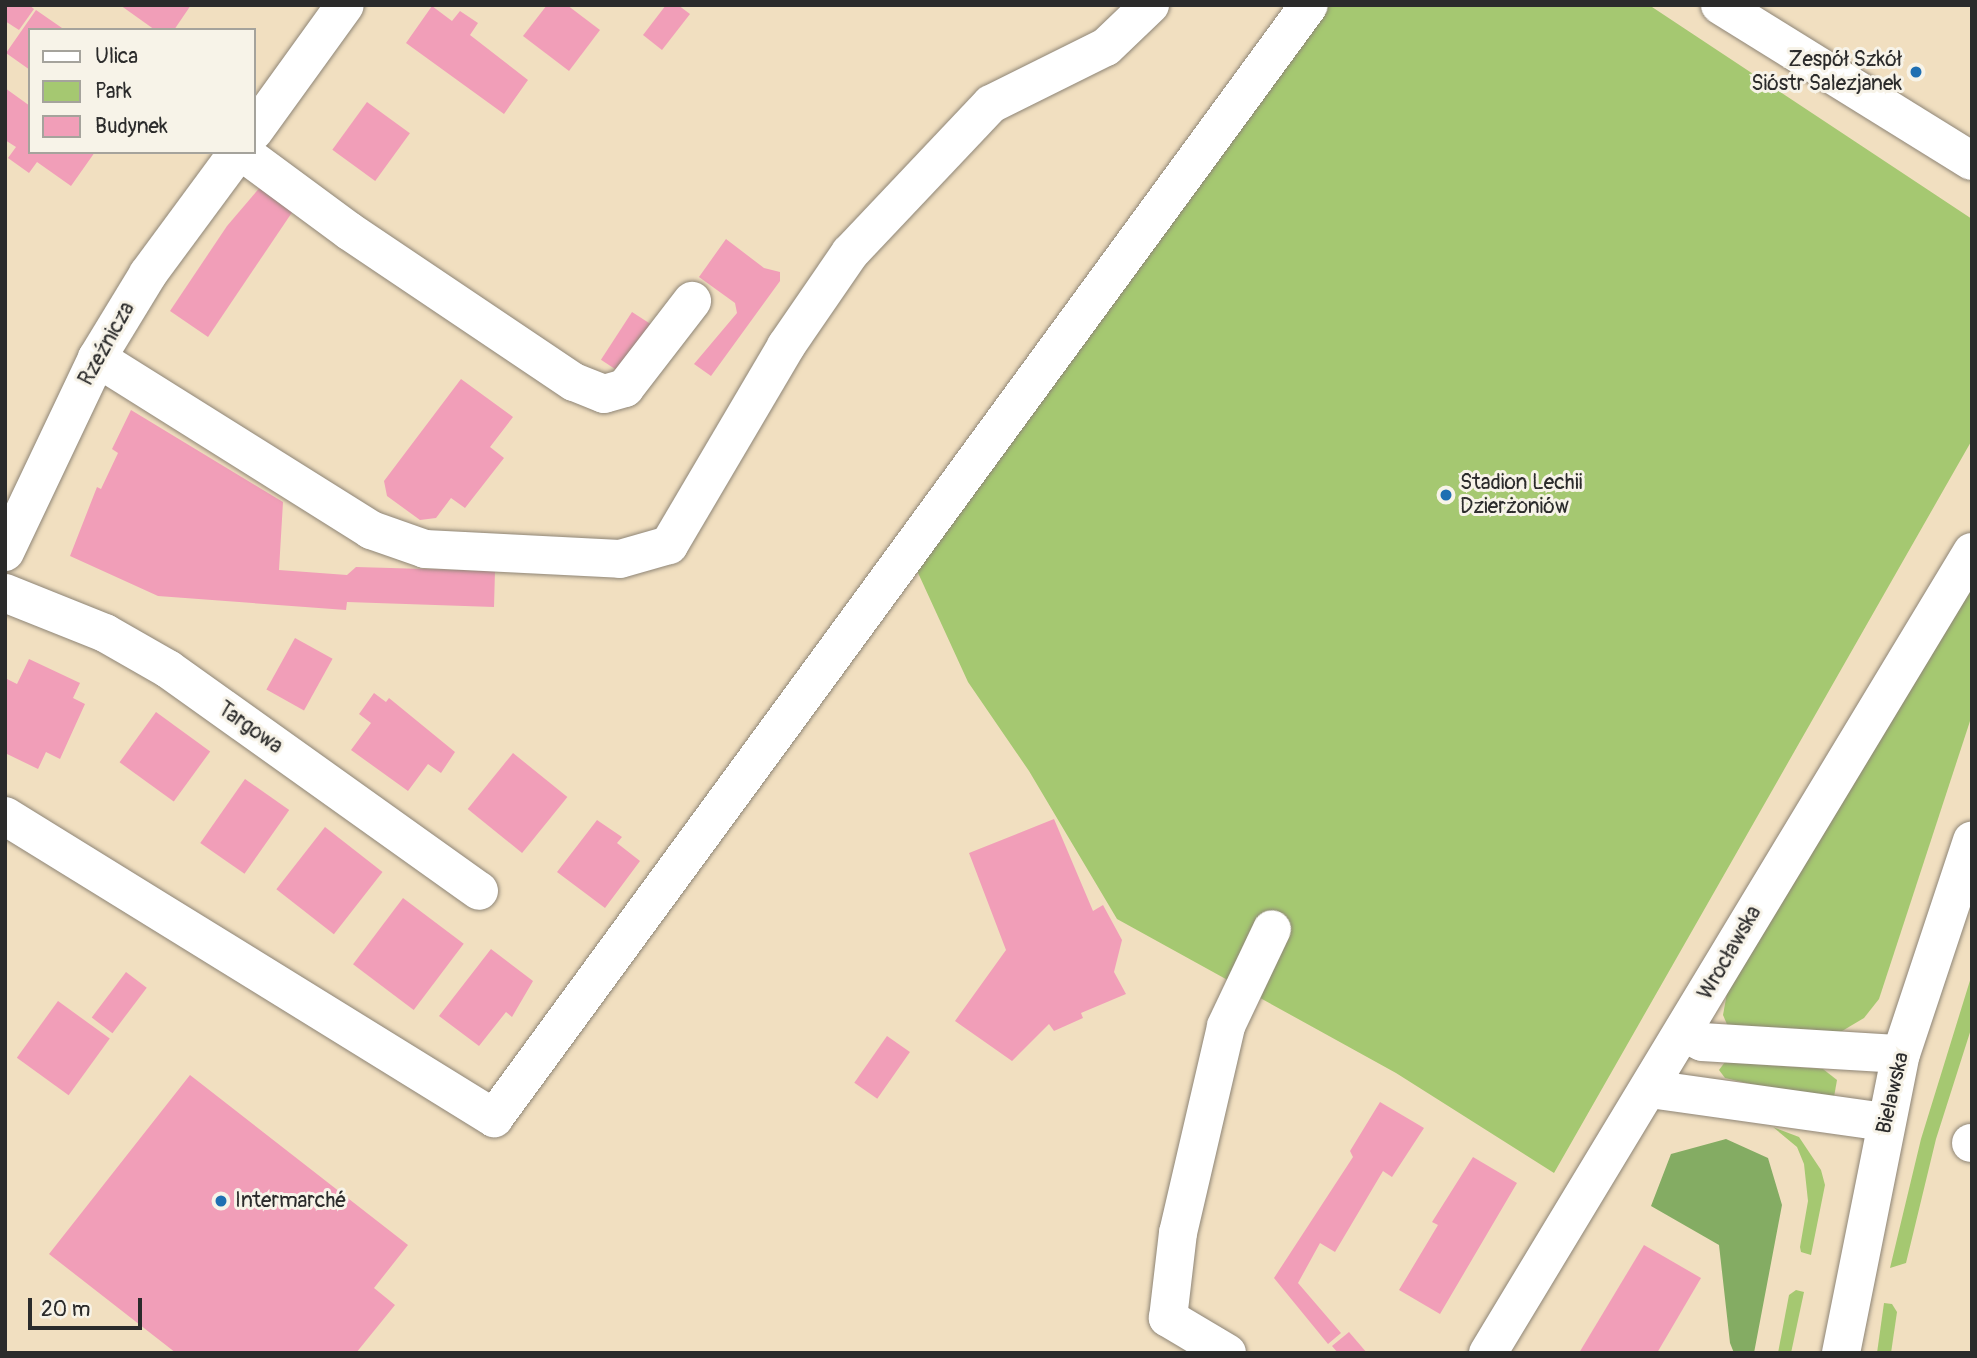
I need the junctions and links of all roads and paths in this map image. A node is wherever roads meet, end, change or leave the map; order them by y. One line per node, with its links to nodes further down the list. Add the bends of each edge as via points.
1 (345, 5): 5 (street)
2 (1150, 5): 10 (street, via 1106,47 991,104 850,253 786,346 669,545 620,559 425,549 371,530)
3 (1309, 5): 14 (street, via 494,1118)
4 (1720, 5): 8 (street)
5 (256, 128)
6 (238, 154): 10 (street, Rzeźnicza, via 148,274)
7 (243, 154): 9 (street, via 574,382 604,394 625,388)
8 (1972, 161)
9 (692, 301)
10 (97, 358): 11 (street, Rzeźnicza)
11 (5, 552)
12 (1972, 552): 18 (street, Wrocławska)
13 (5, 593): 16 (street, Targowa, via 105,633 168,669)
14 (5, 816)
15 (1972, 841): 19 (street, Bielawska)
16 (479, 891)
17 (1272, 929): 22 (street, via 1226,1026 1178,1233 1168,1318)
18 (1683, 1033): 19 (street, via 1702,1042); 20 (street, Wrocławska)
19 (1901, 1054): 21 (street, Bielawska)
20 (1650, 1089): 21 (street); 23 (street, Wrocławska)
21 (1885, 1122): 24 (street, Bielawska)
22 (1227, 1353)
23 (1488, 1353)
24 (1841, 1353)

